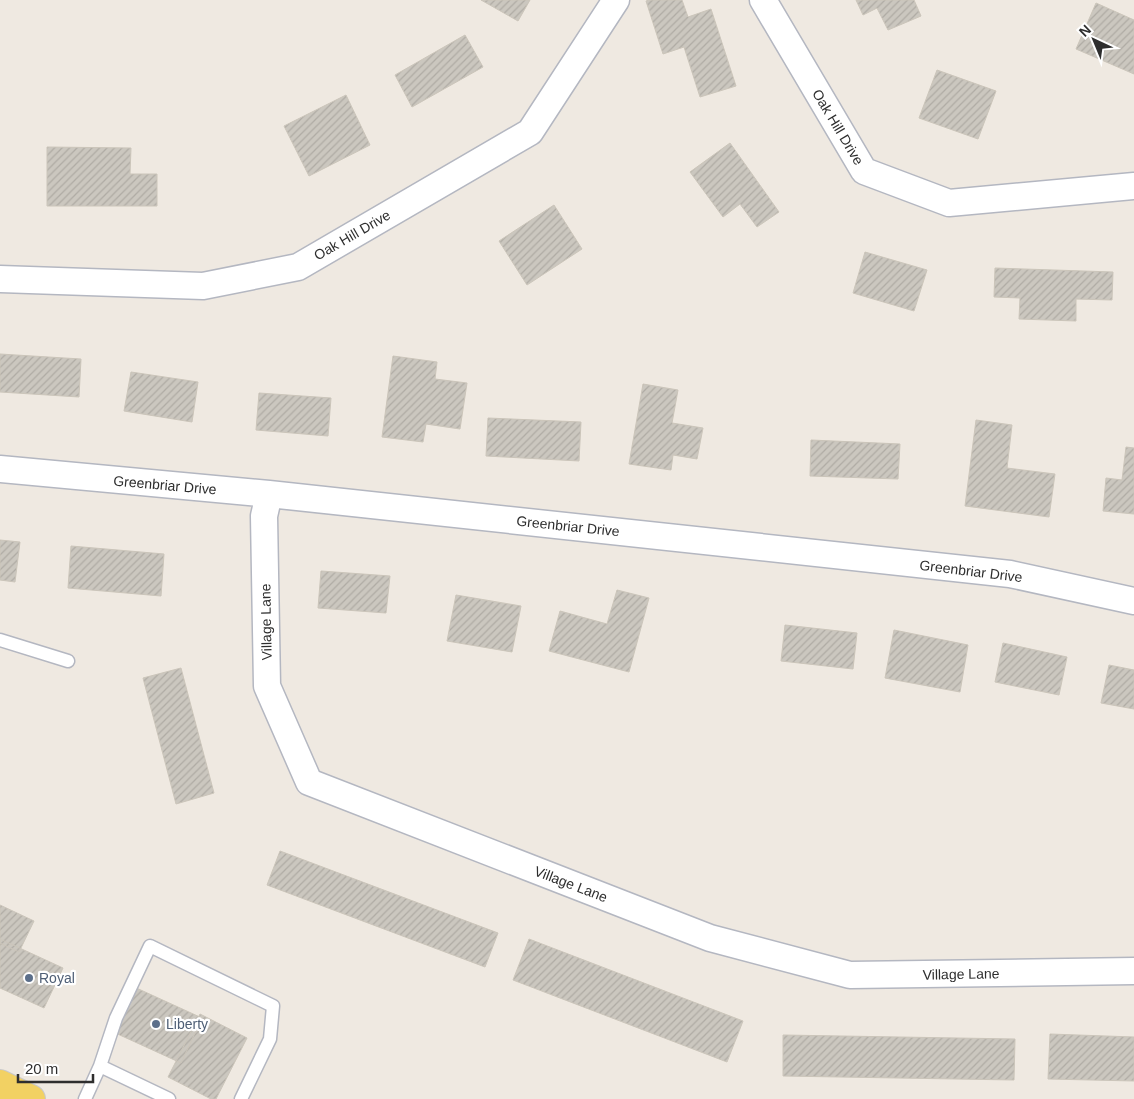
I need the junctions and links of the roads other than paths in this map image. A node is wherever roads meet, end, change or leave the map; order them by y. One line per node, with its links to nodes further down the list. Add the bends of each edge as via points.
1 (616, 0): 4 (street, Oak Hill Drive, via 530,132 298,267 203,286)
2 (763, 0): 3 (street, Oak Hill Drive, via 864,171 949,203)
3 (1134, 186)
4 (0, 279)
5 (0, 469): 6 (street, Greenbriar Drive)
6 (268, 494): 7 (street, Greenbriar Drive, via 1010,574); 10 (street, Village Lane, via 264,516 267,686 309,782 710,938 850,975)
7 (1134, 601)
8 (0, 640): 9 (lane)
9 (68, 661)
10 (1134, 972)
11 (100, 1066): 14 (lane); 15 (lane); 16 (lane, via 116,1018 150,946 273,1006 270,1039)
12 (0, 1084): 13 (main road)
13 (31, 1099)
14 (85, 1099)
15 (169, 1099)
16 (240, 1099)

